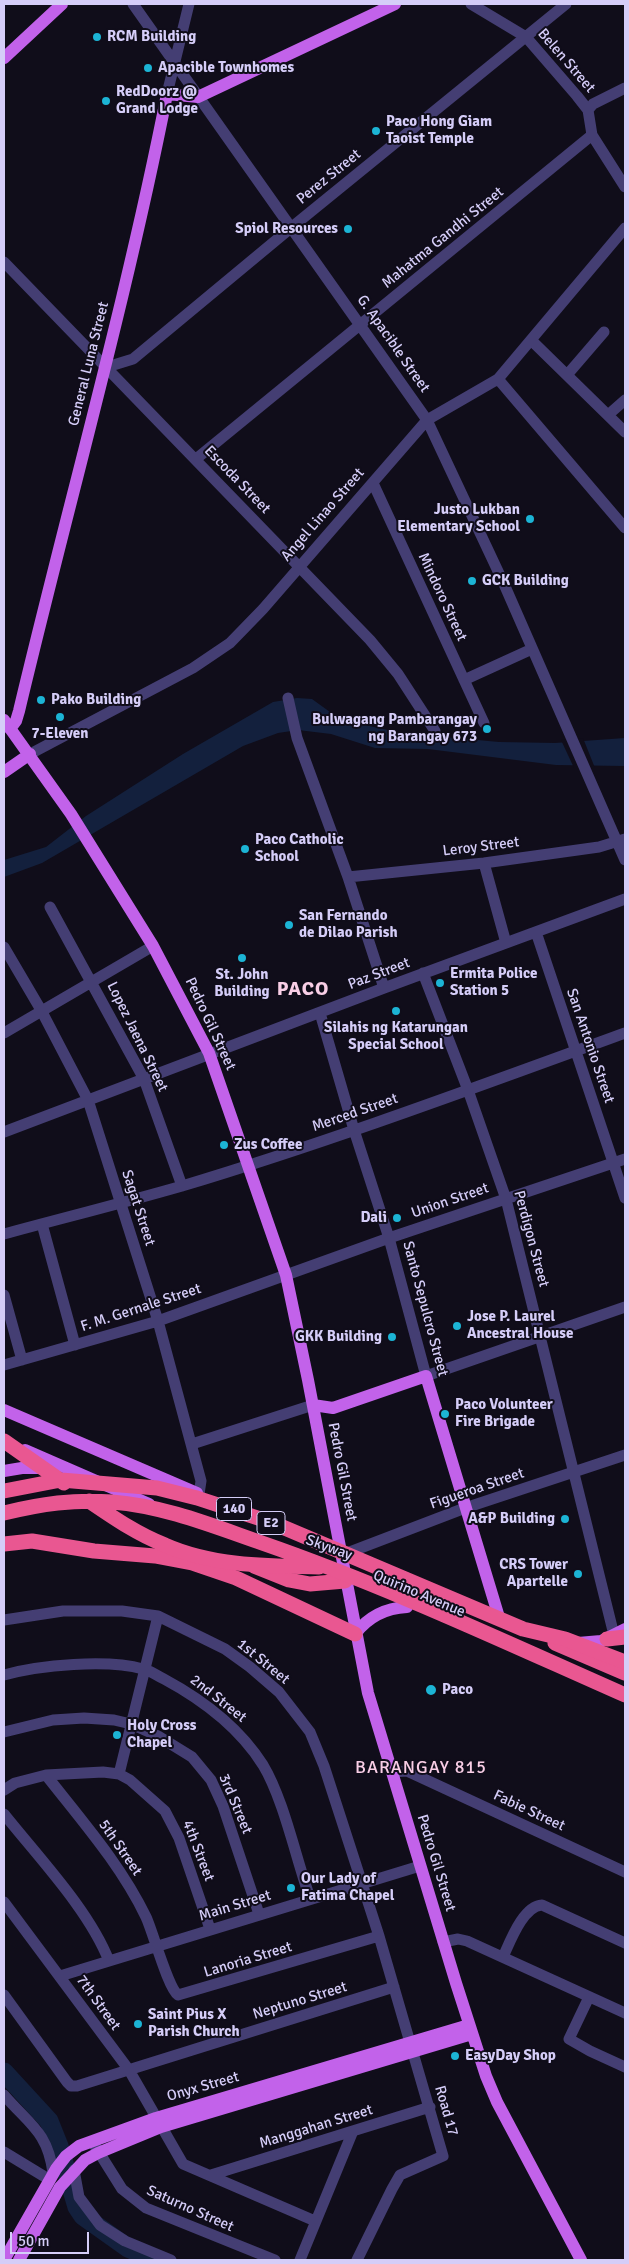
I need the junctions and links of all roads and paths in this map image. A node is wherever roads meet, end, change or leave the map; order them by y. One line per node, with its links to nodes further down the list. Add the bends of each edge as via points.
1 (62, 4): 8 (main road)
2 (133, 4): 9 (street, G. Apacible Street)
3 (189, 4): 9 (street, General Luna Street)
4 (395, 4): 12 (main road)
5 (471, 4): 7 (street, Belen Street)
6 (566, 4): 7 (street, Perez Street)
7 (526, 37): 13 (street, Belen Street); 16 (street, Perez Street)
8 (4, 58)
9 (174, 63): 11 (street, General Luna Street); 12 (street, G. Apacible Street)
10 (625, 88): 13 (street, via 593,104)
11 (167, 94): 12 (main road); 22 (main road, General Luna Street)
12 (198, 97): 16 (street, G. Apacible Street)
13 (588, 110): 14 (street, Belen Street)
14 (592, 135): 15 (street, Belen Street); 19 (street, Mahatma Gandhi Street)
15 (625, 187)
16 (292, 226): 19 (street, G. Apacible Street); 22 (street, Perez Street, via 133,358)
17 (625, 228): 21 (street, Angel Linao Street)
18 (4, 262): 22 (street, Escoda Street)
19 (361, 325): 27 (street, G. Apacible Street); 29 (street, Mahatma Gandhi Street)
20 (604, 332): 23 (street)
21 (531, 340): 23 (street); 24 (street, Angel Linao Street)
22 (107, 366): 29 (street, Escoda Street); 37 (main road, General Luna Street, via 19,710)
23 (567, 375): 26 (street)
24 (498, 379): 27 (street, Angel Linao Street); 31 (street)
25 (625, 400): 26 (street)
26 (608, 415): 28 (street)
27 (427, 420): 30 (street, Angel Linao Street); 33 (street, G. Apacible Street)
28 (625, 432)
29 (196, 459): 32 (street, Escoda Street)
30 (373, 483): 32 (street, Angel Linao Street); 34 (street, Mindoro Street)
31 (625, 528)
32 (300, 566): 38 (street, Escoda Street, via 398,674); 39 (street, Angel Linao Street, via 230,643 193,668)
33 (532, 649): 34 (street); 41 (street, G. Apacible Street, via 589,778)
34 (464, 680): 36 (street, Mindoro Street)
35 (288, 698): 44 (street, via 297,738)
36 (484, 723)
37 (7, 725): 39 (main road, Pedro Gil Street)
38 (435, 731)
39 (30, 754): 40 (main road, Angel Linao Street); 49 (main road, Pedro Gil Street)
40 (4, 772)
41 (621, 840): 42 (street, G. Apacible Street); 43 (street, Leroy Street, via 599,847)
42 (625, 860)
43 (484, 863): 44 (street, Leroy Street); 48 (street)
44 (348, 877): 53 (street)
45 (625, 899): 47 (street, Paz Street)
46 (50, 907): 52 (street, Lopez Jaena Street)
47 (536, 932): 48 (street, Paz Street); 58 (street, San Antonio Street)
48 (506, 943): 51 (street, Paz Street)
49 (153, 946): 52 (street); 59 (main road, Pedro Gil Street)
50 (4, 947): 54 (street, Sagat Street)
51 (423, 973): 53 (street, Paz Street); 61 (street, Perdigon Street)
52 (92, 981): 54 (street); 60 (street, Lopez Jaena Street)
53 (384, 988): 55 (street, Paz Street)
54 (41, 1010): 56 (street); 62 (street, Sagat Street)
55 (320, 1013): 59 (street, Paz Street); 64 (street, Santo Sepulcro Street)
56 (4, 1033)
57 (625, 1033): 58 (street, Merced Street)
58 (575, 1051): 61 (street, Merced Street); 66 (street, San Antonio Street)
59 (209, 1053): 60 (street, Paz Street); 67 (main road, Pedro Gil Street)
60 (144, 1079): 62 (street, Paz Street); 68 (street, Lopez Jaena Street)
61 (468, 1090): 64 (street, Merced Street); 70 (street, Perdigon Street)
62 (88, 1100): 63 (street, Paz Street); 71 (street, Sagat Street)
63 (5, 1130)
64 (354, 1130): 67 (street, Merced Street); 74 (street, Santo Sepulcro Street)
65 (625, 1159): 66 (street, Union Street)
66 (614, 1163): 69 (street, San Antonio Street); 70 (street, Union Street)
67 (248, 1164): 68 (street, Merced Street); 75 (main road, Pedro Gil Street)
68 (182, 1186): 71 (street, Merced Street)
69 (625, 1198)
70 (506, 1199): 74 (street, Union Street); 79 (street, Perdigon Street)
71 (121, 1203): 72 (street, Merced Street); 78 (street, Sagat Street)
72 (42, 1224): 73 (street, Merced Street); 80 (street)
73 (4, 1234)
74 (389, 1238): 75 (street, Union Street); 83 (street, Santo Sepulcro Street)
75 (286, 1275): 78 (street, F. M. Gernale Street); 84 (main road, Pedro Gil Street)
76 (4, 1295): 81 (street)
77 (625, 1307): 79 (street)
78 (158, 1321): 80 (street, F. M. Gernale Street); 87 (street, Sagat Street)
79 (541, 1337): 83 (street); 90 (street, Perdigon Street)
80 (75, 1345): 81 (street, F. M. Gernale Street)
81 (22, 1360): 82 (street, F. M. Gernale Street)
82 (4, 1365)
83 (426, 1376): 84 (main road, via 333,1408); 94 (main road, Santo Sepulcro Street)
84 (313, 1405): 87 (street); 98 (main road, Pedro Gil Street)
85 (4, 1410): 93 (main road, Quirino Avenue / 140)
86 (4, 1441): 91 (main road, Quirino Avenue / 140); 98 (highway, bridge, via 128,1528 166,1546 206,1558 270,1566)
87 (192, 1444): 93 (street, Sagat Street, via 201,1481)
88 (625, 1455): 90 (street, Figueroa Street)
89 (4, 1471): 91 (main road, via 41,1467)
90 (573, 1472): 94 (street, Figueroa Street); 106 (street, Perdigon Street)
91 (79, 1473): 99 (main road, Quirino Avenue / 140, via 208,1529)
92 (4, 1491): 104 (highway, Skyway / E2, bridge, via 61,1480 157,1488 198,1498 273,1523)
93 (199, 1494): 98 (main road, Quirino Avenue / 140)
94 (465, 1508): 98 (street, Figueroa Street); 101 (main road, Santo Sepulcro Street)
95 (4, 1513): 98 (highway, Skyway / E2, bridge, via 63,1501 121,1503 192,1519)
96 (4, 1544): 97 (highway, via 32,1541 94,1552)
97 (155, 1556): 99 (highway, via 190,1551 213,1552 289,1580 310,1584); 105 (highway, via 192,1563 236,1578)
98 (337, 1562): 99 (main road, Pedro Gil Street); 101 (main road, Quirino Avenue / 140); 114 (highway, Skyway / E2, bridge)
99 (345, 1582): 100 (main road, Quirino Avenue / 140); 105 (main road, Pedro Gil Street)
100 (407, 1607): 105 (main road, via 380,1613); 108 (main road, Quirino Avenue / 140)
101 (498, 1614): 107 (main road, Quirino Avenue / 140)
102 (158, 1616): 103 (street, 1st Street, via 122,1611 63,1611); 110 (street); 125 (street, 1st Street, via 225,1649 250,1667 279,1692 310,1732)
103 (4, 1620)
104 (523, 1629): 109 (highway, bridge, via 565,1639); 111 (highway, Skyway / E2, bridge)
105 (355, 1634): 118 (main road, Pedro Gil Street, via 368,1693)
106 (618, 1635): 107 (main road, Quirino Avenue / 140, via 591,1643)
107 (576, 1643): 109 (main road, Quirino Avenue / 140)
108 (530, 1660): 113 (main road, via 566,1664); 115 (main road, Quirino Avenue / 140)
109 (625, 1663)
110 (144, 1669): 112 (street, 2nd Street, via 95,1663 52,1666); 116 (street); 126 (street, 2nd Street, via 196,1697 222,1718 264,1766)
111 (625, 1673)
112 (4, 1675)
113 (625, 1687)
114 (625, 1695)
115 (625, 1701)
116 (131, 1724): 117 (street, 3rd Street, via 84,1718 61,1719); 119 (street); 128 (street, 3rd Street, via 192,1757 211,1780 223,1806)
117 (4, 1732)
118 (392, 1772): 123 (main road, Pedro Gil Street); 124 (street, Fabie Street, via 407,1771)
119 (119, 1774): 120 (street); 129 (street, 4th Street, via 165,1811 179,1838)
120 (46, 1775): 121 (street, via 15,1783); 133 (street, 5th Street, via 112,1860 136,1898)
121 (4, 1790)
122 (4, 1814): 135 (street, via 90,1922)
123 (420, 1866): 125 (street, Main Street); 131 (main road, Pedro Gil Street)
124 (625, 1872)
125 (362, 1883): 126 (street, Main Street); 130 (street, 1st Street)
126 (310, 1898): 128 (street, Main Street)
127 (4, 1902): 136 (street, 7th Street)
128 (259, 1914): 129 (street, Main Street)
129 (210, 1929): 133 (street, Main Street)
130 (379, 1936): 133 (street, Lanoria Street, via 180,1996 172,1990); 137 (street, 1st Street)
131 (443, 1942): 134 (street, via 467,1941); 141 (main road, Pedro Gil Street)
132 (625, 1943): 134 (street, via 536,1905 517,1926)
133 (157, 1945): 135 (street, Main Street)
134 (502, 1957): 139 (street)
135 (109, 1961): 136 (street, Main Street)
136 (60, 1976): 144 (street, 7th Street)
137 (394, 1987): 142 (street, 1st Street); 144 (street, Neptuno Street)
138 (4, 1995): 144 (street, Neptuno Street, via 71,2086)
139 (589, 1997): 140 (street); 143 (street, via 569,2039)
140 (625, 2013)
141 (470, 2029): 142 (main road, Onyx Street); 162 (main road, Pedro Gil Street, via 497,2102)
142 (412, 2047): 146 (street, Road 17); 147 (main road, Onyx Street)
143 (625, 2067)
144 (129, 2070): 147 (street, 7th Street)
145 (4, 2095): 154 (street, via 45,2139)
146 (430, 2107): 148 (street, Manggahan Street); 161 (street, Road 17, via 443,2156 400,2175)
147 (158, 2122): 149 (main road, Onyx Street); 151 (main road, Onyx Street); 153 (street, 7th Street, via 183,2164)
148 (353, 2131): 153 (street, Manggahan Street); 155 (street)
149 (92, 2141): 151 (street, Saturno Street); 154 (main road, Onyx Street, via 66,2156)
150 (4, 2152): 154 (street)
151 (98, 2153): 152 (main road, Onyx Street); 159 (street, Saturno Street, via 122,2190 146,2208)
152 (73, 2171): 154 (main road, Onyx Street); 158 (street, via 79,2197 100,2225 126,2241)
153 (211, 2175): 155 (street, 7th Street)
154 (55, 2177): 156 (main road, Onyx Street); 157 (main road, Onyx Street)
155 (315, 2221): 160 (street)
156 (4, 2260)
157 (18, 2260)
158 (171, 2260)
159 (275, 2260)
160 (300, 2260)
161 (357, 2260)
162 (581, 2260)

